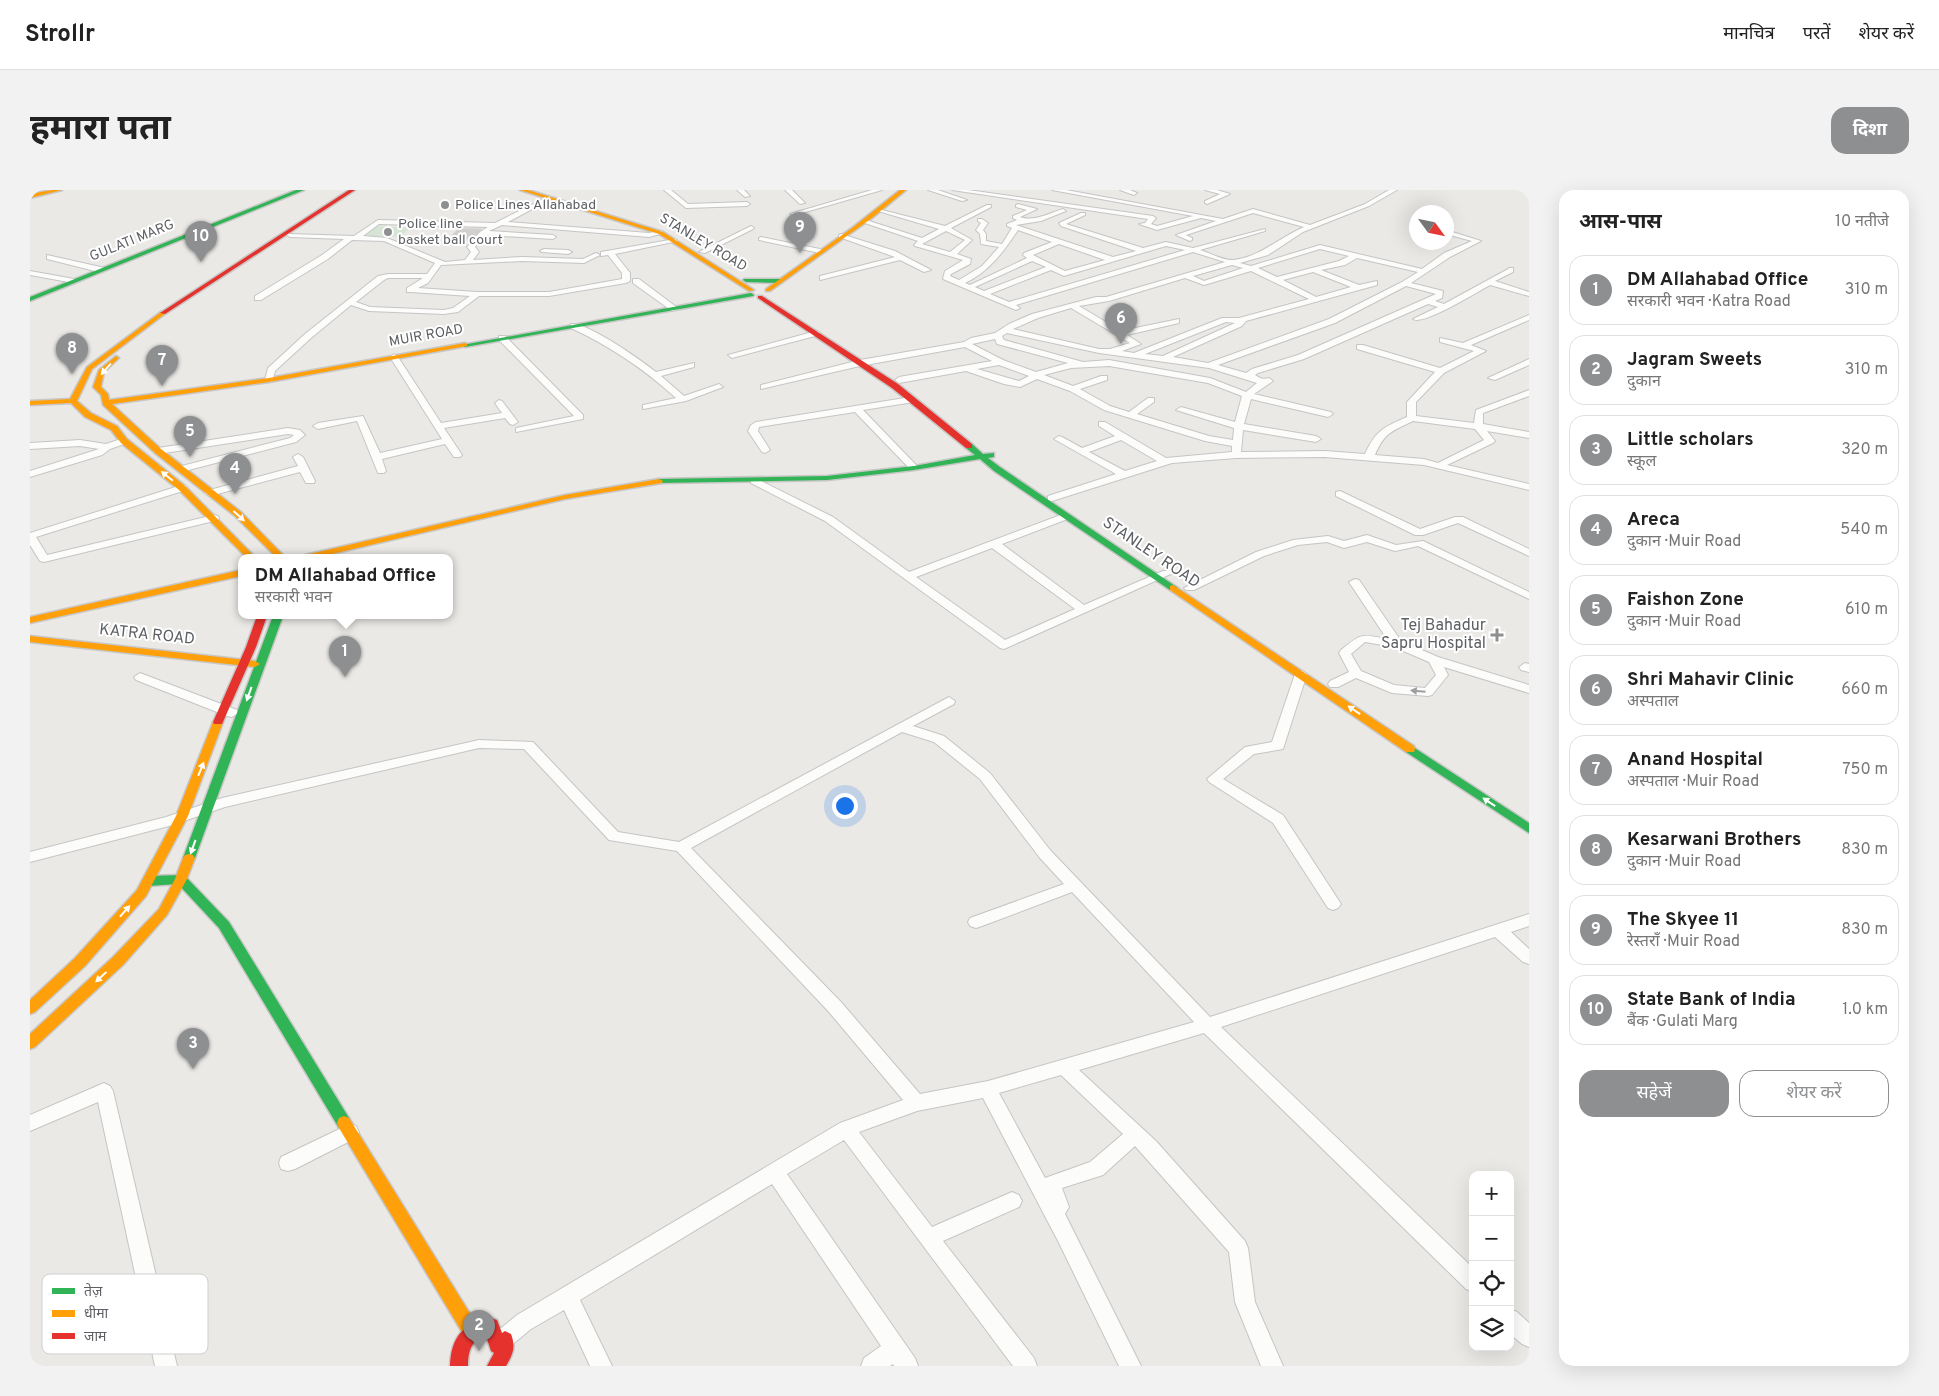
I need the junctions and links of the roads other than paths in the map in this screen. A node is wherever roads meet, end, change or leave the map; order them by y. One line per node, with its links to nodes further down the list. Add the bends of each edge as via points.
1 (47, 190): 22 (main road)
2 (59, 190): 22 (main road)
3 (301, 190): 97 (main road, GULATI MARG)
4 (352, 190): 170 (main road, via 176,304 100,358 88,368)
5 (360, 190): 62 (main road)
6 (523, 190): 24 (main road, STANLEY ROAD)
7 (536, 190): 82 (main road, STANLEY ROAD, via 653,224)
8 (667, 190): 32 (street, via 686,206)
9 (740, 190): 23 (street)
10 (788, 190): 29 (street)
11 (879, 190): 39 (street)
12 (903, 190): 38 (main road, MUIR ROAD)
13 (931, 190): 27 (street)
14 (955, 190): 25 (street)
15 (1055, 190): 43 (street)
16 (1093, 190): 31 (street)
17 (1123, 190): 21 (street)
18 (1208, 190): 28 (street, via 1227,194)
19 (1394, 190): 53 (street, via 1369,204)
20 (1025, 192): 25 (street)
21 (1134, 193)
22 (30, 195)
23 (747, 196)
24 (548, 198): 50 (street); 59 (main road, STANLEY ROAD)
25 (1014, 198): 30 (street); 36 (street)
26 (1095, 200): 36 (street, via 1056,192 1049,196 1070,200)
27 (971, 201)
28 (1207, 202)
29 (802, 203)
30 (1002, 203): 35 (street); 37 (street)
31 (1162, 203)
32 (747, 204)
33 (980, 204): 35 (street)
34 (1041, 205): 37 (street)
35 (989, 206): 55 (street)
36 (1063, 208): 40 (street); 44 (street)
37 (1034, 209): 40 (street); 47 (street, via 1015,218)
38 (880, 210): 46 (main road, MUIR ROAD); 55 (street)
39 (794, 214)
40 (1053, 214): 47 (street, via 1032,222)
41 (1083, 214): 76 (street, via 1062,222 1063,225)
42 (1100, 214): 52 (street)
43 (1201, 216): 45 (street); 48 (street)
44 (1153, 218): 45 (street); 52 (street)
45 (1193, 218): 49 (street)
46 (864, 221): 63 (main road, MUIR ROAD); 68 (street)
47 (1021, 221): 51 (street)
48 (1225, 222): 53 (street, via 1253,211); 57 (street)
49 (1177, 223): 52 (street, via 1157,228); 57 (street)
50 (498, 224): 56 (street); 60 (street); 64 (street, via 378,222)
51 (1005, 226): 72 (street); 75 (street); 75 (street, via 982,222 979,230 983,234 982,243)
52 (1147, 226)
53 (1311, 227): 70 (street)
54 (752, 228): 82 (street)
55 (945, 228): 68 (street); 85 (street, via 969,240)
56 (562, 229): 59 (street); 65 (street)
57 (1196, 230): 67 (street, via 1179,235); 69 (street)
58 (1263, 230): 69 (street)
59 (661, 233): 71 (main road, STANLEY ROAD)
60 (482, 234): 65 (street); 94 (street, via 471,247 475,252)
61 (1454, 234): 100 (street, via 1478,240)
62 (290, 235): 64 (street); 167 (main road, one-way to 167, via 129,346 101,372 97,388)
63 (841, 236): 80 (main road, MUIR ROAD); 89 (street)
64 (354, 237): 93 (street, via 385,239); 120 (street)
65 (553, 237): 84 (street, via 544,251)
66 (761, 239): 80 (street)
67 (1190, 239)
68 (923, 240): 85 (street, via 917,245)
69 (1230, 240): 78 (street); 79 (street)
70 (1282, 240): 73 (street); 79 (street)
71 (675, 241): 83 (street); 116 (main road, STANLEY ROAD)
72 (1058, 242): 86 (street); 90 (street, via 1027,255)
73 (1290, 243)
74 (1298, 245): 77 (street)
75 (1004, 246): 111 (street, via 985,269)
76 (1129, 246): 81 (street); 86 (street)
77 (1315, 249): 87 (street, via 1320,247); 96 (street)
78 (1192, 250): 81 (street, via 1178,244 1166,244); 92 (street); 125 (street)
79 (1268, 250): 92 (street)
80 (820, 251): 109 (main road, MUIR ROAD)
81 (1144, 251): 91 (street)
82 (704, 252): 116 (main road, STANLEY ROAD)
83 (610, 253): 84 (street); 117 (street, via 626,273 626,281 549,294)
84 (596, 254): 94 (street, via 584,261)
85 (952, 254): 111 (street, via 967,259 946,277)
86 (1098, 255): 91 (street)
87 (1356, 255): 98 (street, via 1342,263); 100 (street)
88 (50, 257): 97 (street)
89 (899, 258): 103 (street, via 927,270); 105 (street)
90 (1032, 258): 95 (street); 114 (street)
91 (1114, 260): 95 (street, via 1064,274)
92 (1232, 262): 96 (street); 104 (street)
93 (439, 263): 94 (street); 102 (street)
94 (467, 263)
95 (1051, 268): 118 (street)
96 (1251, 268): 104 (street, via 1204,283); 106 (street)
97 (102, 270): 108 (main road, GULATI MARG)
98 (1313, 270): 106 (street); 115 (street)
99 (1510, 270): 110 (street)
100 (1423, 271): 113 (street)
101 (30, 273): 108 (street)
102 (429, 276): 117 (street, via 410,290); 124 (street, via 384,276)
103 (914, 276)
104 (1186, 276): 126 (street, via 1106,299)
105 (824, 278)
106 (1278, 279): 122 (street)
107 (636, 280): 128 (street)
108 (74, 281): 121 (main road, GULATI MARG)
109 (780, 281): 116 (main road); 116 (main road, MUIR ROAD)
110 (1489, 282): 119 (street); 127 (street)
111 (958, 283): 114 (street)
112 (1374, 283): 115 (street)
113 (1405, 284): 123 (street, via 1440,293); 154 (street, via 1332,320)
114 (968, 287): 118 (street)
115 (1358, 287): 122 (street)
116 (757, 291): 128 (main road, MUIR ROAD); 136 (main road, STANLEY ROAD); 149 (main road, STANLEY ROAD)
117 (477, 294): 124 (street, via 455,310 444,312 369,309)
118 (983, 294): 125 (street)
119 (1529, 294)
120 (258, 298)
121 (30, 299)
122 (1315, 299): 133 (street)
123 (1428, 301): 127 (street); 159 (street, via 1301,357)
124 (349, 302): 162 (street, via 271,370)
125 (1008, 305): 129 (street)
126 (1072, 305): 129 (street); 137 (street)
127 (1445, 307): 131 (street)
128 (675, 308): 134 (main road, MUIR ROAD)
129 (1035, 316): 135 (street)
130 (1529, 317): 142 (street)
131 (1417, 318)
132 (1176, 321): 137 (street)
133 (1242, 321): 146 (street, via 1225,320); 148 (street)
134 (574, 326): 139 (main road, MUIR ROAD); 157 (street, via 604,340)
135 (1006, 330): 138 (street); 144 (street)
136 (816, 333): 145 (street); 149 (main road, STANLEY ROAD)
137 (1119, 334): 144 (street, via 1137,344)
138 (998, 335): 141 (street, via 989,339 976,338); 153 (street, via 1000,342)
139 (502, 338): 147 (main road, MUIR ROAD); 182 (street, via 580,417 522,434)
140 (1443, 340): 142 (street)
141 (966, 344): 149 (street); 150 (street)
142 (1463, 346): 156 (street, via 1482,351)
143 (1360, 347): 156 (street)
144 (1110, 352): 146 (street)
145 (732, 355)
146 (1134, 355): 148 (street)
147 (394, 357): 162 (main road, MUIR ROAD); 187 (street)
148 (1163, 359): 154 (street)
149 (865, 362): 163 (main road, STANLEY ROAD); 165 (street); 172 (main road, STANLEY ROAD)
150 (1000, 362): 155 (street); 158 (street)
151 (1529, 362): 161 (street)
152 (691, 365): 157 (street)
153 (1084, 365): 158 (street, via 1070,365); 169 (street, via 1109,363 1158,371 1210,381)
154 (1207, 366): 159 (street)
155 (966, 368): 158 (street, via 1020,384); 163 (street)
156 (1441, 371): 184 (street, via 1411,402)
157 (656, 375): 171 (street)
158 (1037, 375): 166 (street)
159 (1248, 376): 169 (street, via 1263,383)
160 (1104, 378): 166 (street)
161 (1492, 378)
162 (269, 380): 176 (main road, MUIR ROAD)
163 (899, 380): 204 (main road, STANLEY ROAD)
164 (719, 387): 171 (street)
165 (764, 387)
166 (1073, 389): 183 (street, via 1108,408)
167 (100, 391): 170 (main road, via 92,390); 176 (main road)
168 (1529, 393): 189 (street, via 1480,412)
169 (1247, 394): 181 (street); 188 (street)
170 (74, 399): 174 (main road); 180 (main road)
171 (684, 399): 177 (street)
172 (911, 400): 178 (street); 204 (main road, STANLEY ROAD)
173 (1151, 400): 183 (street)
174 (30, 403)
175 (499, 403): 182 (street)
176 (108, 405): 180 (main road, MUIR ROAD, via 91,413); 199 (main road)
177 (646, 407)
178 (858, 410): 198 (street, via 756,425 753,431); 211 (street)
179 (1181, 410): 188 (street)
180 (84, 411): 193 (main road, via 114,428)
181 (1328, 414)
182 (508, 415): 187 (street)
183 (1130, 415): 195 (street, via 1208,439)
184 (1412, 418): 189 (street); 206 (street, via 1390,428 1377,439)
185 (1102, 424): 191 (street)
186 (318, 426): 207 (street, via 360,418)
187 (439, 426): 194 (street)
188 (1239, 426): 195 (street); 201 (street, via 1317,435)
189 (1478, 426): 190 (street); 209 (street, via 1490,441)
190 (1529, 435)
191 (1122, 436): 200 (street); 208 (street)
192 (1059, 439): 200 (street)
193 (124, 441): 197 (street); 219 (main road, one-way to 193)
194 (448, 441): 202 (street); 207 (street)
195 (1237, 444): 203 (street)
196 (30, 446): 197 (street, via 80,443)
197 (106, 447): 214 (street, via 99,453)
198 (765, 450)
199 (158, 451): 212 (main road); 212 (street, via 288,431 300,435)
200 (1082, 451): 215 (street)
201 (1309, 454): 203 (street); 206 (street)
202 (457, 455)
203 (1236, 455): 208 (street)
204 (985, 456): 211 (main road); 222 (main road, STANLEY ROAD); 223 (main road, STANLEY ROAD)
205 (298, 457): 210 (street)
206 (1369, 457): 209 (street)
207 (377, 458): 213 (street)
208 (1165, 462): 215 (street)
209 (1439, 466): 218 (street)
210 (303, 468): 216 (street); 220 (street)
211 (914, 468): 217 (main road, via 827,478)
212 (180, 469): 220 (main road)
213 (382, 471)
214 (30, 474)
215 (1124, 475): 222 (street)
216 (310, 481)
217 (755, 481): 230 (main road, via 652,481 565,497); 233 (street, via 829,519)
218 (1529, 487)
219 (182, 488): 224 (main road); 225 (street)
220 (210, 493): 229 (main road, one-way to 229, via 238,514)
221 (1340, 494): 227 (street, via 1419,533 1458,519)
222 (1052, 498): 232 (main road, STANLEY ROAD)
223 (1066, 516): 226 (street); 232 (main road, STANLEY ROAD)
224 (214, 518): 225 (street, via 44,559); 228 (main road)
225 (30, 536)
226 (993, 544): 233 (street); 237 (street)
227 (1529, 553)
228 (248, 554)
229 (278, 554)
230 (322, 554)
231 (238, 574): 240 (main road)
232 (1162, 575): 235 (main road, STANLEY ROAD); 237 (street); 247 (main road, STANLEY ROAD)
233 (908, 576): 237 (street, via 1004,646)
234 (1355, 582): 242 (street)
235 (1190, 588): 236 (street, via 1260,554 1297,542 1328,539 1344,545 1368,538 1395,548 1419,543); 249 (main road, STANLEY ROAD)
236 (1529, 596)
237 (1082, 610)
238 (261, 619): 244 (main road)
239 (277, 619): 245 (main road)
240 (30, 620)
241 (30, 639): 244 (main road, KATRA ROAD)
242 (1397, 644): 243 (street); 246 (street, via 1363,638 1345,653)
243 (1434, 660): 246 (street, one-way to 246, via 1442,675 1428,692 1392,689); 250 (street)
244 (243, 663): 245 (main road, KATRA ROAD); 253 (main road)
245 (260, 665): 254 (main road, one-way to 254)
246 (1356, 673): 249 (street)
247 (1301, 674): 258 (main road, STANLEY ROAD, one-way to 247); 264 (street, via 1278,746 1250,750 1214,779 1278,819)
248 (140, 677): 253 (street)
249 (1334, 684): 252 (main road, STANLEY ROAD)
250 (1529, 689)
251 (949, 701): 255 (street)
252 (1372, 709)
253 (223, 710): 254 (street); 257 (main road, one-way to 253)
254 (242, 715): 256 (main road)
255 (901, 726): 259 (street); 263 (street, via 939,739 985,776 1045,854)
256 (207, 808): 257 (street); 259 (street, via 480,744 528,745 614,836); 261 (main road, one-way to 261)
257 (182, 816): 260 (street); 262 (main road)
258 (1529, 829)
259 (681, 847): 274 (street, via 835,1007)
260 (30, 857)
261 (181, 879): 262 (main road); 271 (main road, one-way to 271, via 163,912 118,962); 277 (main road, via 224,925)
262 (148, 881): 269 (main road, one-way to 262, via 80,962 142,893)
263 (1076, 885): 266 (street); 270 (street)
264 (1333, 904)
265 (1529, 920): 267 (street)
266 (976, 922)
267 (1498, 930): 268 (street); 270 (street)
268 (1529, 958)
269 (30, 1008)
270 (1207, 1025): 272 (street); 284 (street)
271 (30, 1043)
272 (1063, 1066): 273 (street); 278 (street)
273 (988, 1089): 274 (street); 298 (street)
274 (916, 1103): 276 (street)
275 (30, 1122): 283 (street, via 104,1091)
276 (846, 1129): 280 (street); 282 (street)
277 (350, 1132): 279 (street); 287 (main road)
278 (1136, 1134): 289 (street, via 1096,1169 1052,1184 1052,1190); 299 (street, via 1238,1248 1245,1302)
279 (288, 1163)
280 (774, 1171): 285 (street); 291 (street)
281 (1012, 1201): 282 (street)
282 (929, 1238): 297 (street)
283 (145, 1274)
284 (1469, 1278)
285 (568, 1296): 290 (street, via 524,1322); 294 (street)
286 (1514, 1323): 288 (street)
287 (471, 1331): 290 (main road, via 478,1326 491,1326); 292 (main road, via 457,1352)
288 (1529, 1337)
289 (1127, 1341)
290 (497, 1345): 293 (main road, via 505,1340 506,1350)
291 (895, 1349): 295 (street); 296 (street)
292 (458, 1366)
293 (496, 1366)
294 (601, 1366)
295 (872, 1366)
296 (908, 1366)
297 (1026, 1366)
298 (1130, 1366)
299 (1272, 1366)

